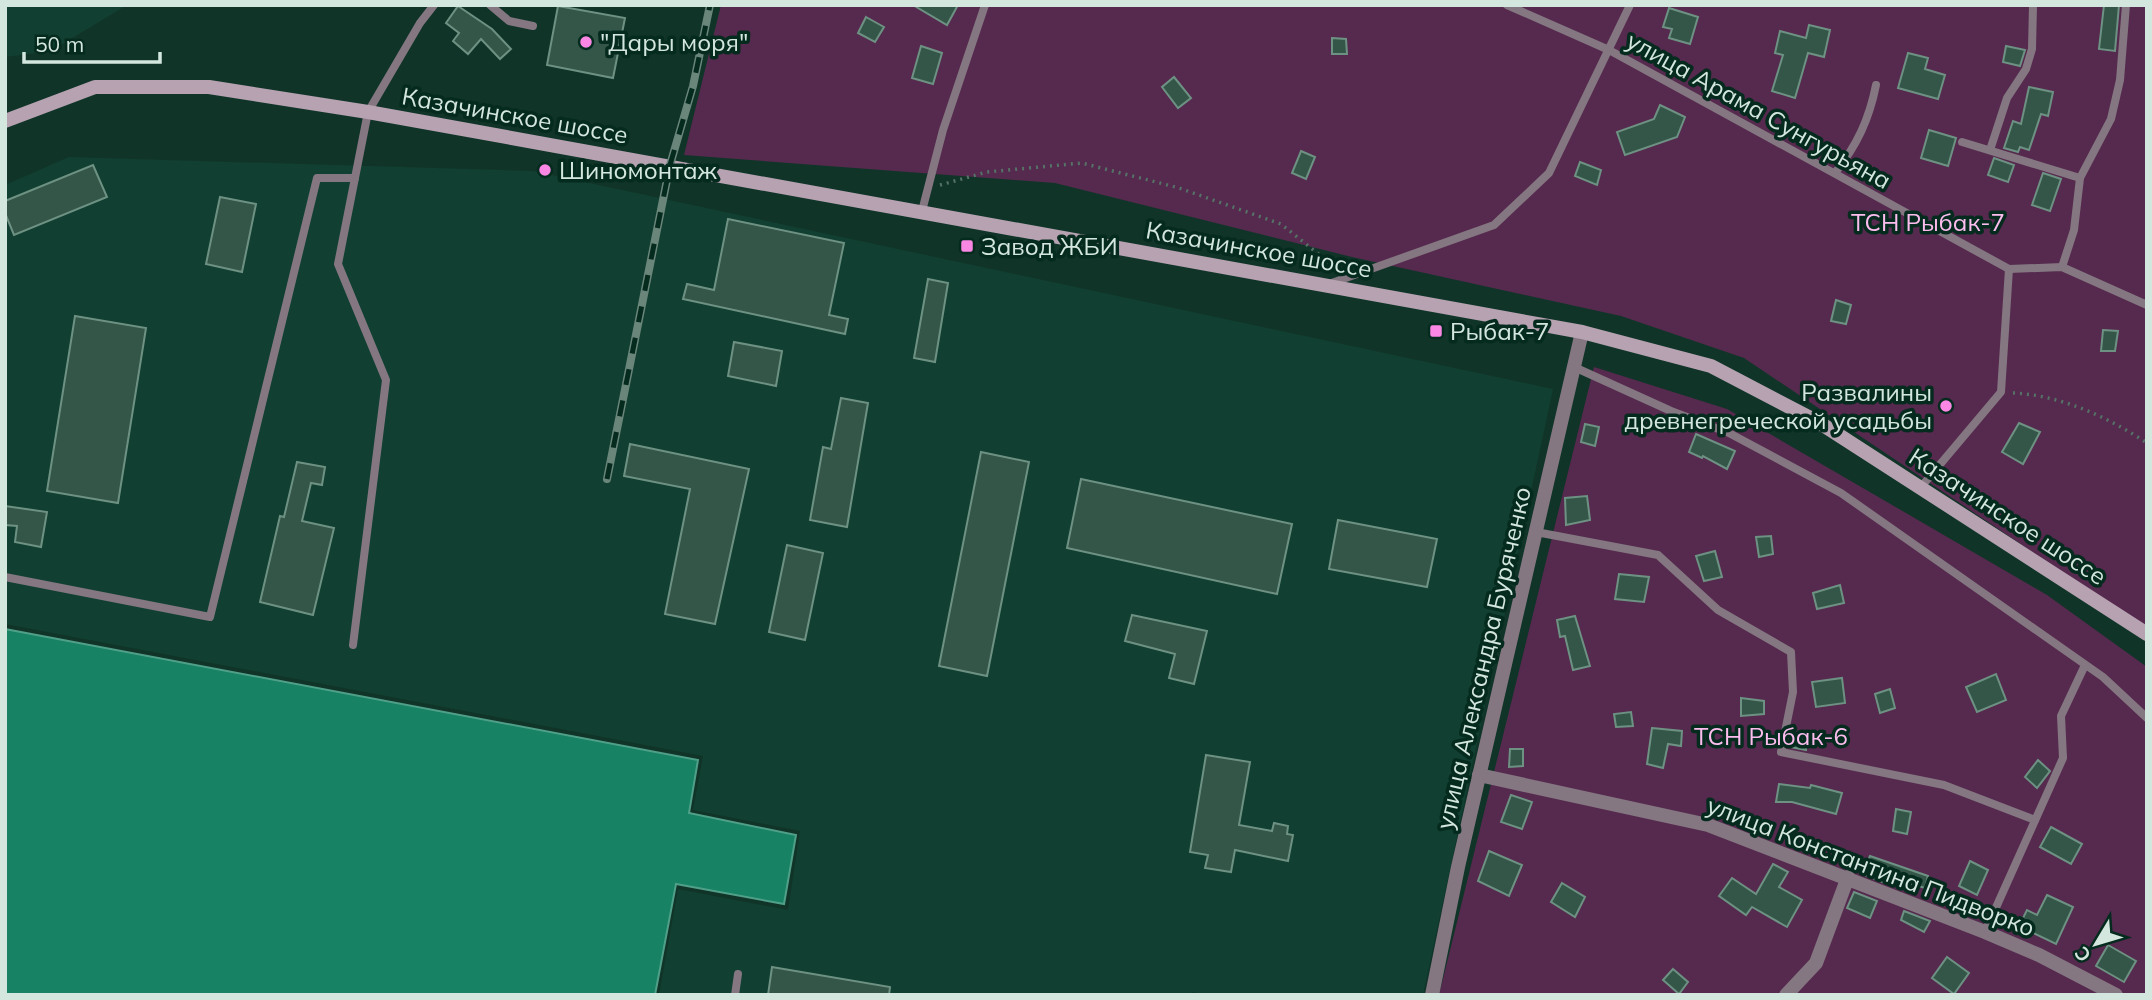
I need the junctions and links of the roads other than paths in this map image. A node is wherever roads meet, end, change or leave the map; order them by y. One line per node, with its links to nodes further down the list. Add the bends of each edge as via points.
1 (434, 5): 11 (lane)
2 (490, 5): 8 (lane, via 509,20)
3 (985, 5): 18 (lane)
4 (1507, 5): 9 (lane, улица Арама Сунгурьяна)
5 (1630, 5): 9 (lane)
6 (2033, 5): 14 (lane, via 2032,49 2026,69 2007,98)
7 (2126, 5): 17 (lane, via 2120,80 2110,119)
8 (533, 26)
9 (1609, 50): 15 (lane, улица Арама Сунгурьяна); 21 (lane, via 1549,173 1494,225)
10 (1876, 85): 15 (lane, via 1870,114 1853,150)
11 (368, 112): 12 (main road, Казачинское шоссе, via 209,87 95,87); 16 (lane); 18 (main road, Казачинское шоссе)
12 (5, 121)
13 (1962, 142): 14 (lane)
14 (1990, 150): 17 (lane)
15 (1835, 173): 20 (lane, улица Арама Сунгурьяна)
16 (355, 178): 27 (lane, via 317,178 210,617); 29 (lane, via 338,264 386,380)
17 (2080, 178): 19 (lane, via 2074,230)
18 (922, 211): 21 (main road, Казачинское шоссе)
19 (2062, 267): 20 (lane); 22 (lane)
20 (2009, 269): 25 (lane, via 2001,392)
21 (1329, 284): 23 (main road, Казачинское шоссе)
22 (2147, 305)
23 (1582, 332): 24 (street, улица Александра Буряченко); 25 (main road, Казачинское шоссе, via 1711,366 1820,423)
24 (1574, 367): 26 (street, улица Александра Буряченко); 30 (lane, via 1729,433 1841,493)
25 (1920, 487): 28 (main road, Казачинское шоссе)
26 (1536, 532): 32 (street, улица Александра Буряченко); 33 (lane, via 1658,555 1718,610 1791,652 1793,692 1781,752 1944,785)
27 (5, 577)
28 (2147, 634)
29 (353, 645)
30 (2085, 665): 31 (lane); 33 (lane, via 2061,716 2063,758)
31 (2147, 718)
32 (1479, 775): 34 (street, улица Константина Пидворко, via 1708,825); 38 (street, улица Александра Буряченко)
33 (2035, 820): 35 (lane)
34 (1848, 877): 35 (street, улица Константина Пидворко); 39 (street, via 1816,963)
35 (1985, 932): 40 (street, улица Константина Пидворко)
36 (738, 974): 37 (lane)
37 (735, 995)
38 (1432, 995)
39 (1786, 995)
40 (2116, 995)

